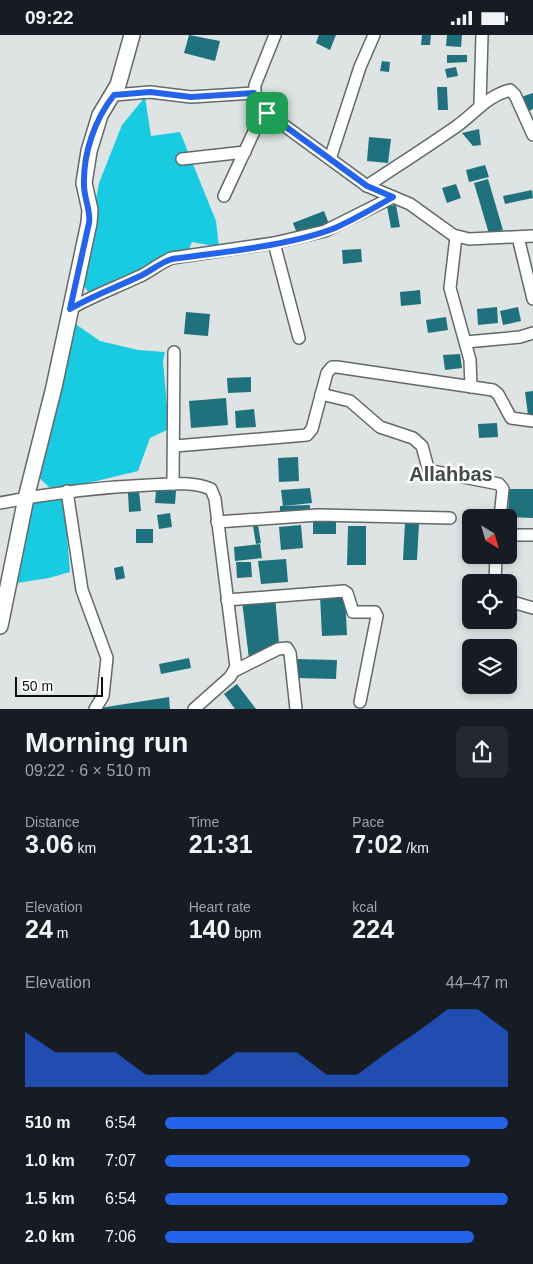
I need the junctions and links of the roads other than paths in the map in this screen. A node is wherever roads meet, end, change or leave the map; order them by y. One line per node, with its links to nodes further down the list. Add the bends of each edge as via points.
1 (132, 35): 6 (street)
2 (274, 35): 5 (street)
3 (374, 35): 12 (street)
4 (482, 35): 7 (street)
5 (254, 93): 6 (street, via 197,97 150,92); 8 (street)
6 (114, 95): 21 (street, via 100,115 89,151 84,183 90,210 89,223)
7 (480, 104): 9 (street, via 510,90); 13 (street, via 455,128)
8 (264, 110): 10 (street); 12 (street)
9 (533, 135)
10 (244, 152): 11 (street); 14 (street)
11 (182, 159)
12 (330, 159): 13 (street)
13 (367, 186): 15 (street)
14 (224, 196)
15 (393, 197): 17 (street, via 416,207); 19 (street, via 336,227)
16 (533, 236): 18 (street)
17 (456, 237): 18 (street); 24 (street, via 450,288)
18 (518, 237): 20 (street)
19 (274, 243): 21 (street, via 172,259); 23 (street)
20 (533, 299)
21 (70, 309): 32 (street)
22 (533, 333): 24 (street)
23 (299, 338)
24 (466, 342): 26 (street)
25 (174, 352): 29 (street)
26 (471, 387): 27 (street, via 337,367 329,369); 28 (street, via 493,390 510,418)
27 (322, 394): 29 (street, via 312,429 303,436); 34 (street, via 350,401 380,427 413,438 422,446 428,468 432,471 499,484 503,489)
28 (533, 421)
29 (175, 446): 30 (street)
30 (173, 484): 31 (street); 36 (street, via 211,489)
31 (67, 491): 32 (street); 45 (street, via 82,590 107,658 103,696)
32 (26, 498): 33 (street); 42 (street)
33 (0, 503)
34 (501, 509)
35 (450, 518): 36 (street, via 318,515)
36 (217, 522): 39 (street)
37 (518, 535): 38 (street)
38 (533, 535)
39 (227, 600): 43 (street, via 236,659); 44 (street, via 344,591 353,612 375,612 377,616)
40 (517, 603): 41 (street)
41 (533, 608)
42 (0, 626)
43 (234, 671): 46 (street); 47 (street, via 278,649 287,648)
44 (360, 702)
45 (96, 709)
46 (194, 709)
47 (296, 709)

